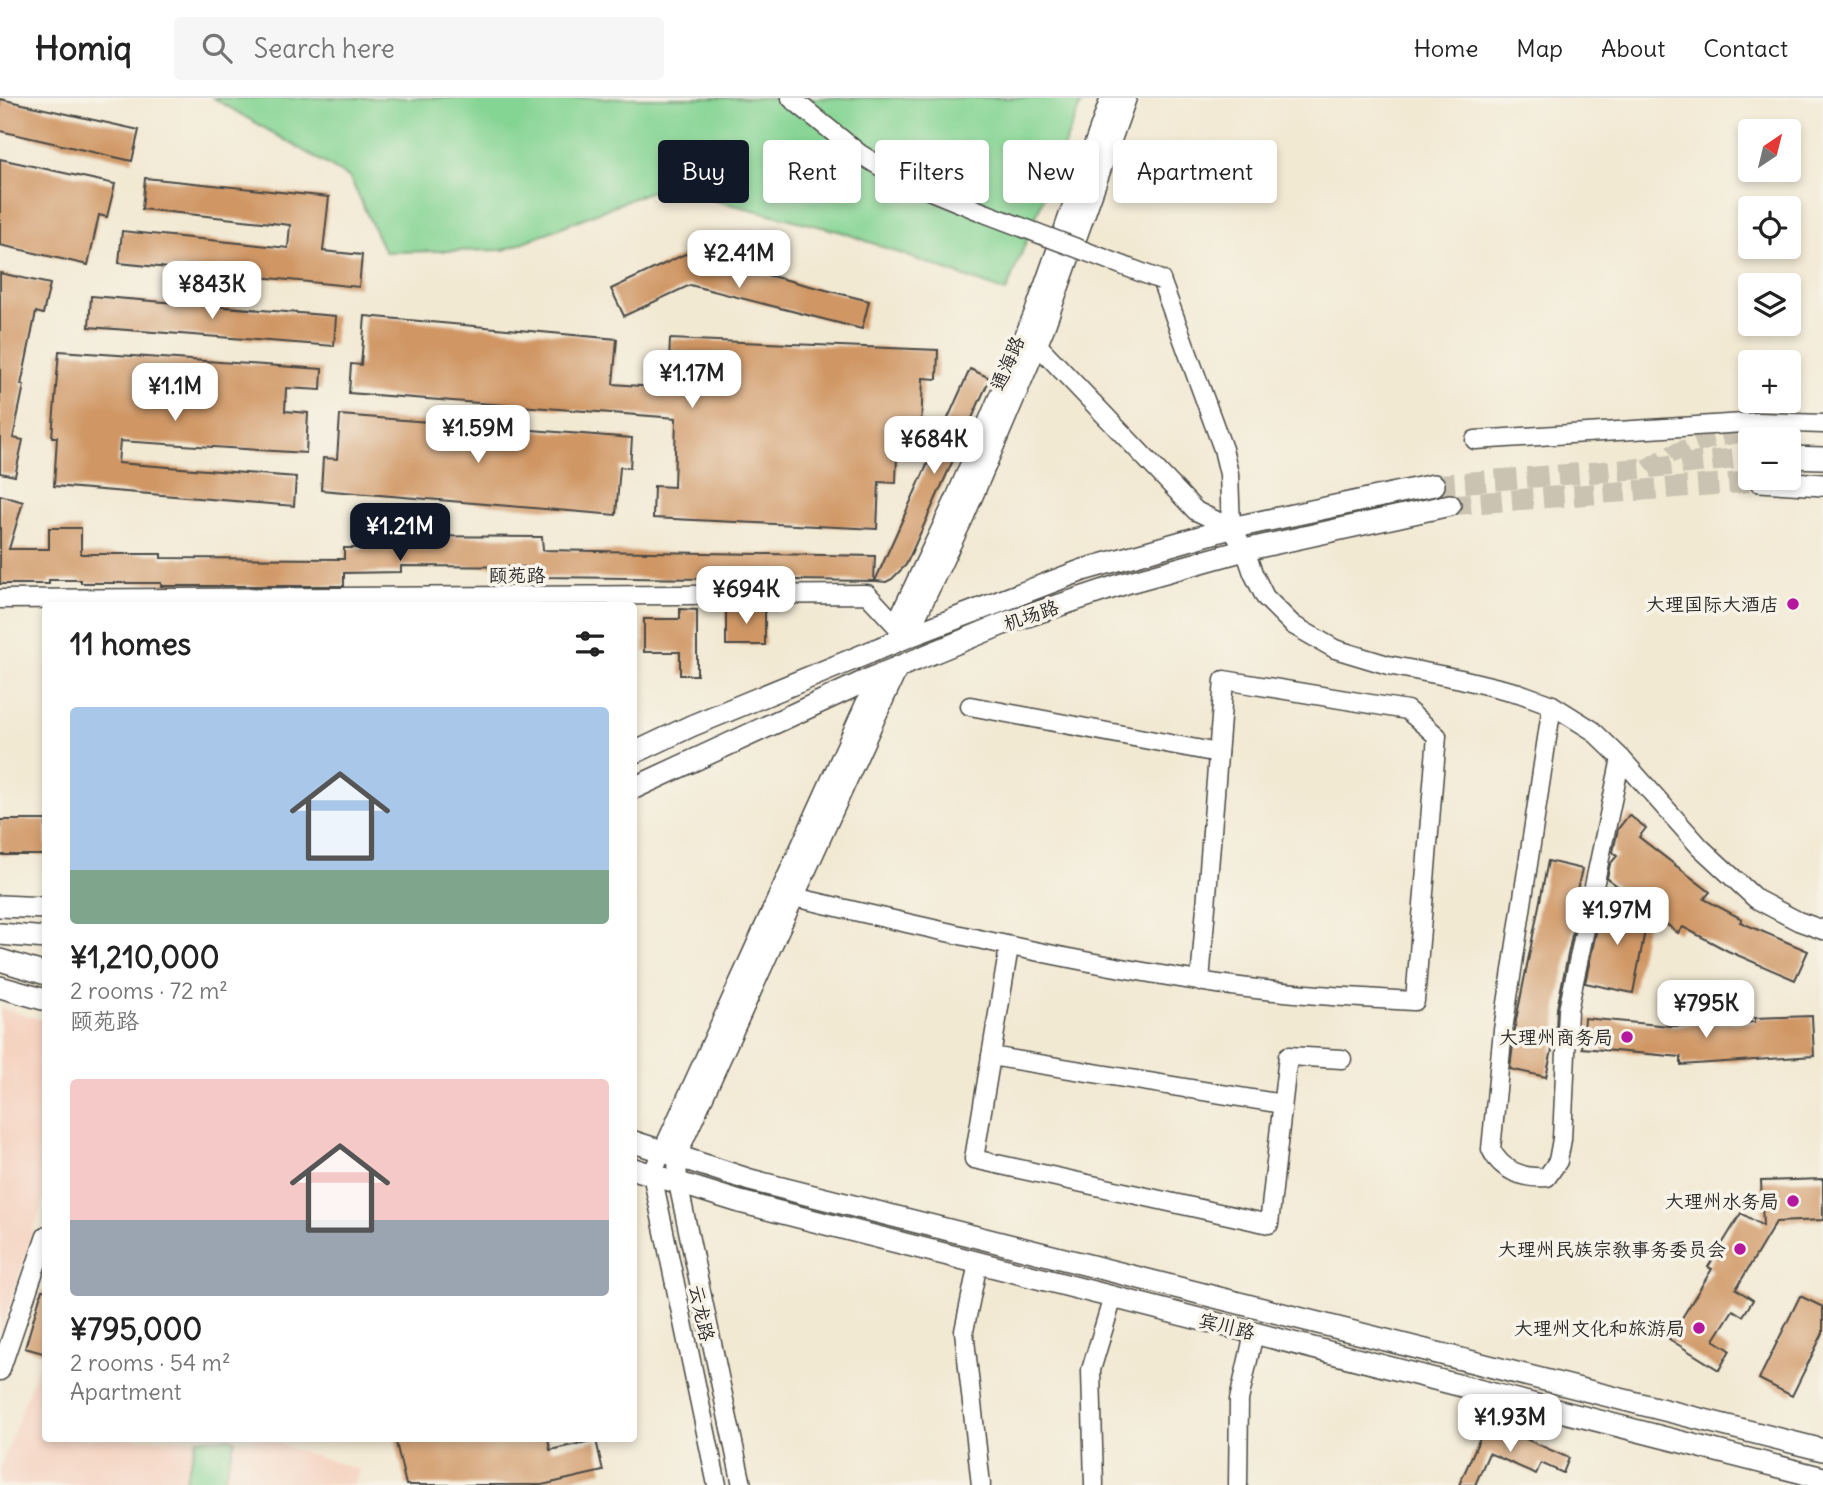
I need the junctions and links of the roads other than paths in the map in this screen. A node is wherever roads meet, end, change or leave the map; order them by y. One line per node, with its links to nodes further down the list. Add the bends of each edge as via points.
1 (791, 98): 13 (street, bridge, via 860,154 899,178 1161,280 1223,449)
2 (1110, 98): 4 (street, 通海路)
3 (1127, 98): 4 (street, 通海路, via 1068,268)
4 (1031, 339): 13 (street, via 1196,510); 16 (street, 通海路, via 965,516)
5 (1823, 424): 6 (street, via 1759,422)
6 (1475, 440)
7 (1801, 457): 8 (main road)
8 (1823, 458)
9 (1801, 484): 11 (main road)
10 (1434, 485): 13 (main road, 机场路)
11 (1823, 485)
12 (1450, 505): 14 (main road, 机场路)
13 (1231, 528): 14 (street); 16 (main road, 机场路, via 1083,570)
14 (1245, 550): 17 (main road, 机场路, via 1003,624); 19 (street, via 1265,597 1293,625 1335,649)
15 (0, 599): 16 (street, 颐苑路, via 867,594)
16 (902, 630): 21 (main road, 机场路)
17 (899, 667): 18 (main road, 机场路); 25 (street)
18 (878, 675): 24 (main road, 机场路); 41 (street)
19 (1552, 705): 23 (street, via 1591,730); 23 (street, via 1503,1030 1491,1149 1497,1161 1533,1178 1548,1177 1558,1161 1568,1010)
20 (970, 706): 22 (street)
21 (637, 752)
22 (1218, 753): 34 (street); 34 (street, via 1224,680 1407,710 1437,736 1415,1001)
23 (1621, 758): 28 (street, via 1700,847 1756,899)
24 (637, 787)
25 (794, 897): 31 (street); 41 (street)
26 (0, 906): 27 (main road)
27 (42, 908)
28 (1823, 930)
29 (0, 934): 30 (main road)
30 (42, 938)
31 (1009, 947): 34 (street); 37 (street)
32 (0, 960): 33 (main road)
33 (42, 973)
34 (1200, 982)
35 (0, 987): 36 (main road)
36 (42, 999)
37 (991, 1056): 39 (street); 39 (street, via 974,1159 1269,1224)
38 (1342, 1059): 39 (street, via 1288,1056)
39 (1282, 1104)
40 (637, 1143): 41 (main road, 宾川路)
41 (669, 1154): 42 (street); 43 (street, 云龙路); 49 (main road, 宾川路, via 750,1180)
42 (643, 1171): 43 (main road, 宾川路); 51 (street, 云龙路)
43 (678, 1183): 45 (main road, 宾川路); 52 (street, 云龙路)
44 (42, 1248): 48 (street)
45 (978, 1262): 46 (main road, 宾川路); 53 (street, via 964,1331)
46 (1113, 1297): 47 (main road, 宾川路); 54 (street, via 1091,1370)
47 (1254, 1333): 50 (main road, 宾川路); 55 (street, via 1239,1400)
48 (0, 1371)
49 (1823, 1450)
50 (1823, 1479)
51 (717, 1485)
52 (742, 1485)
53 (981, 1485)
54 (1094, 1485)
55 (1238, 1485)

